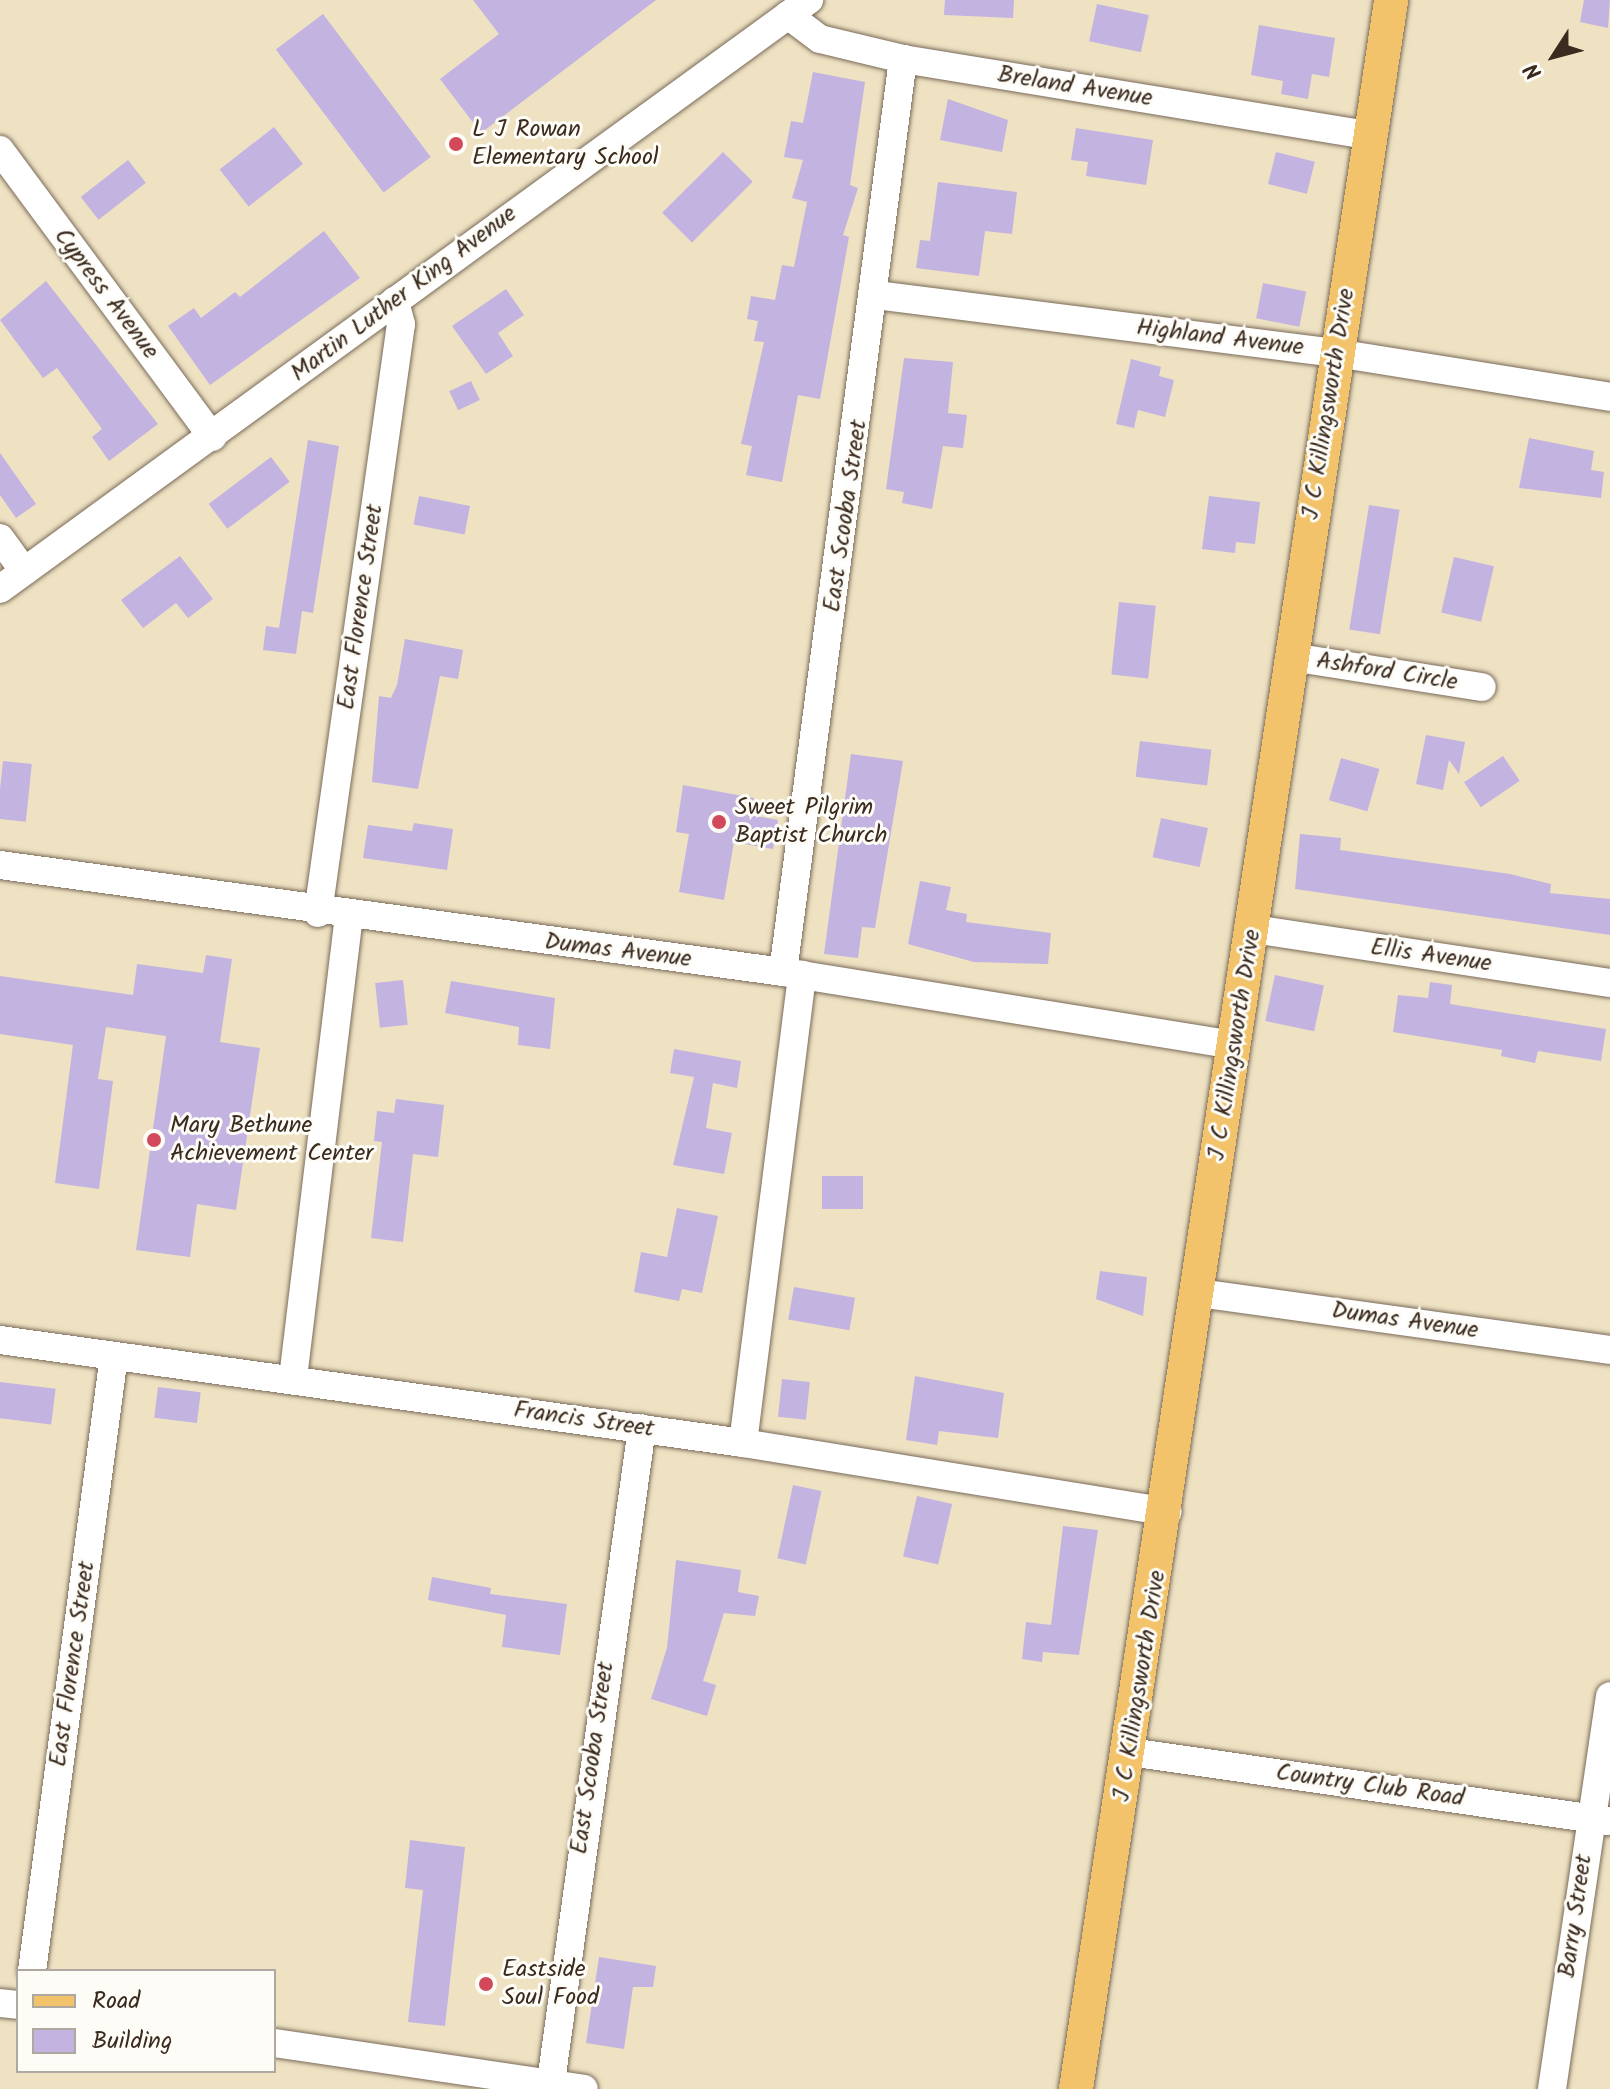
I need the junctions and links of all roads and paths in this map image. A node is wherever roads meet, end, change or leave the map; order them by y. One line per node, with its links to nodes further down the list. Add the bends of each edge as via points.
1 (1391, 0): 4 (main road, J C Killingsworth Drive)
2 (798, 8): 3 (street, Breland Avenue, via 820,39); 7 (street, Martin Luther King Avenue)
3 (903, 59): 4 (street, Breland Avenue); 6 (street, East Scooba Street)
4 (1371, 136): 8 (main road, J C Killingsworth Drive)
5 (0, 150): 10 (street, Cypress Avenue)
6 (876, 295): 8 (street, Highland Avenue); 20 (street, East Scooba Street)
7 (395, 301): 10 (street, Martin Luther King Avenue); 17 (street, East Florence Street, via 401,324)
8 (1336, 353): 9 (street, Highland Avenue); 14 (main road, J C Killingsworth Drive)
9 (1610, 397)
10 (212, 437): 12 (street, Martin Luther King Avenue)
11 (0, 538): 12 (street)
12 (24, 571): 13 (street, Martin Luther King Avenue)
13 (0, 589)
14 (1292, 657): 15 (street, Ashford Circle); 19 (main road, J C Killingsworth Drive)
15 (1482, 687)
16 (0, 865): 17 (street, Dumas Avenue)
17 (318, 913): 18 (street, Dumas Avenue)
18 (349, 917): 20 (street, Dumas Avenue); 27 (street)
19 (1253, 929): 21 (street, Ellis Avenue); 22 (main road, J C Killingsworth Drive)
20 (793, 973): 22 (street, Dumas Avenue); 29 (street, East Scooba Street)
21 (1610, 983)
22 (1234, 1045): 23 (main road, J C Killingsworth Drive)
23 (1199, 1293): 25 (street, Dumas Avenue); 30 (main road, J C Killingsworth Drive)
24 (0, 1340): 26 (street, Francis Street)
25 (1610, 1350)
26 (114, 1356): 27 (street, Francis Street); 34 (street, East Florence Street)
27 (293, 1378): 28 (street, Francis Street)
28 (642, 1428): 29 (street, Francis Street); 36 (street, East Scooba Street)
29 (743, 1443): 30 (street, Francis Street)
30 (1167, 1512): 32 (main road, J C Killingsworth Drive)
31 (1610, 1696): 33 (street, Barry Street)
32 (1130, 1752): 33 (street, Country Club Road); 38 (main road, J C Killingsworth Drive)
33 (1600, 1819): 39 (street, Barry Street)
34 (32, 1969)
35 (276, 2043): 36 (street)
36 (550, 2086): 37 (street)
37 (584, 2089)
38 (1076, 2089)
39 (1552, 2089)

